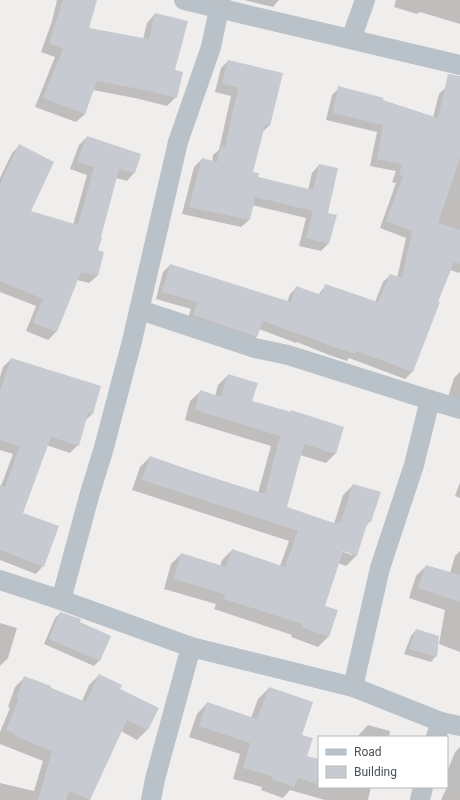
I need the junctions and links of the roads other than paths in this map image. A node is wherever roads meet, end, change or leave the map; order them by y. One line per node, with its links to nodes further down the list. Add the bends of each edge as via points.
1 (184, 0): 3 (street)
2 (365, 0): 4 (street)
3 (220, 4): 4 (street); 6 (street, via 211,47 178,142)
4 (351, 39): 5 (street)
5 (460, 65)
6 (140, 310): 7 (street, via 255,348 288,355); 10 (street)
7 (430, 400): 8 (street); 12 (street, via 414,465 380,568)
8 (460, 409)
9 (0, 580): 10 (street)
10 (61, 600): 11 (street)
11 (191, 647): 12 (street); 16 (street)
12 (353, 687): 14 (street)
13 (460, 726): 14 (street)
14 (439, 729)
15 (423, 788): 17 (street)
16 (151, 800)
17 (420, 800)

